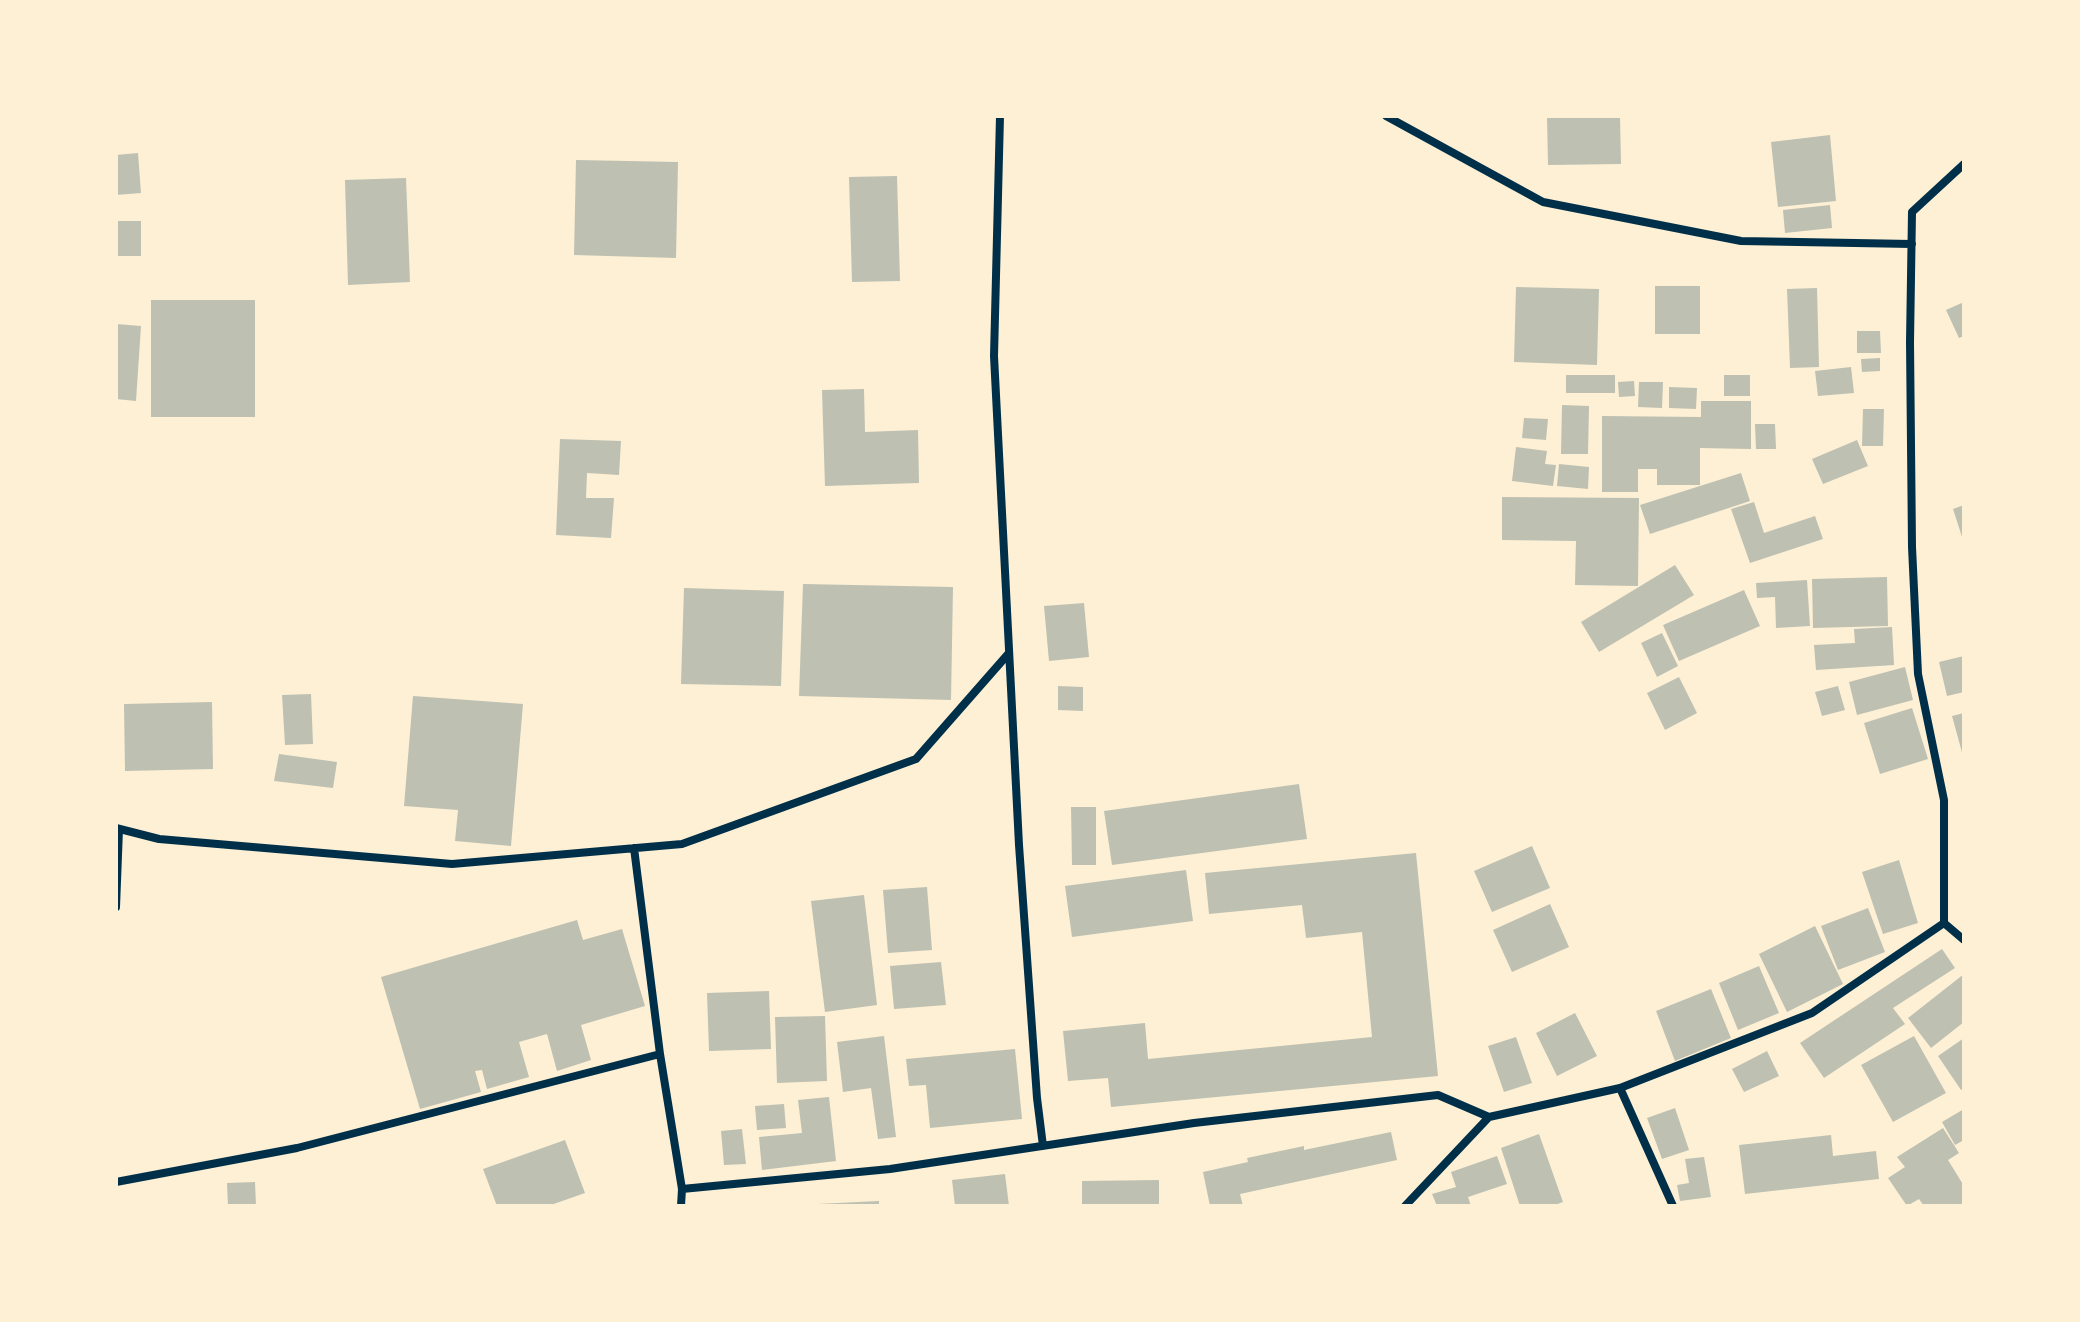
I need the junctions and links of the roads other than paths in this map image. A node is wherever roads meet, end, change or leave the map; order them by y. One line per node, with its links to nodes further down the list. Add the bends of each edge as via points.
1 (1000, 116): 5 (street, via 994,356)
2 (1386, 116): 4 (street, via 1543,202 1741,241)
3 (1964, 164): 4 (street, via 1912,212)
4 (1912, 244): 9 (street, via 1912,547 1918,674 1944,800)
5 (1009, 652): 7 (street, via 916,759 682,844); 14 (street)
6 (118, 828): 7 (street, via 159,839 452,864); 8 (street)
7 (634, 848): 11 (street)
8 (116, 907)
9 (1944, 923): 10 (street); 12 (street, via 1812,1013)
10 (1964, 940)
11 (660, 1054): 15 (street, via 297,1148); 16 (street)
12 (1620, 1088): 13 (street); 19 (street)
13 (1489, 1117): 14 (street, via 1438,1095); 18 (street)
14 (1043, 1146): 16 (street, via 890,1169)
15 (116, 1182)
16 (682, 1189): 17 (street)
17 (681, 1206)
18 (1405, 1206)
19 (1673, 1206)

